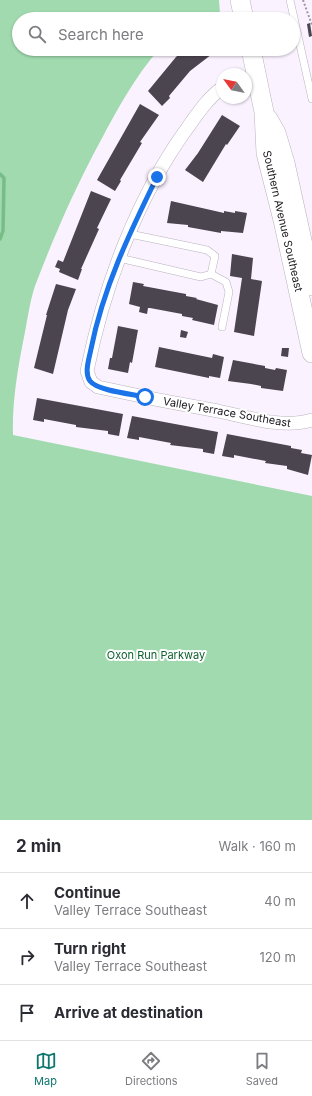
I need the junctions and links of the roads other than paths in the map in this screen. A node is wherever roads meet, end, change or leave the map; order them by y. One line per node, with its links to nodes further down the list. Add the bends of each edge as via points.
1 (240, 0): 3 (main road)
2 (290, 0): 4 (lane)
3 (243, 12)
4 (293, 12)
5 (300, 45): 10 (lane)
6 (250, 56): 7 (main road, Southern Avenue Southeast)
7 (251, 68)
8 (252, 80): 11 (main road, Southern Avenue Southeast)
9 (216, 92): 12 (street, Valley Terrace Southeast, via 200,109 176,143)
10 (312, 99)
11 (264, 112): 15 (main road, Southern Avenue Southeast, via 276,133); 17 (main road, Southern Avenue Southeast, via 266,153 284,220)
12 (130, 234): 13 (street, Valley Terrace Southeast); 14 (lane, via 207,250 215,256)
13 (119, 258): 14 (lane, via 201,277); 18 (street, Valley Terrace Southeast, via 103,301 93,339 87,371 94,385 278,422 300,423)
14 (211, 274): 16 (lane, via 226,282 229,292)
15 (312, 286)
16 (222, 327)
17 (312, 353)
18 (312, 420)

